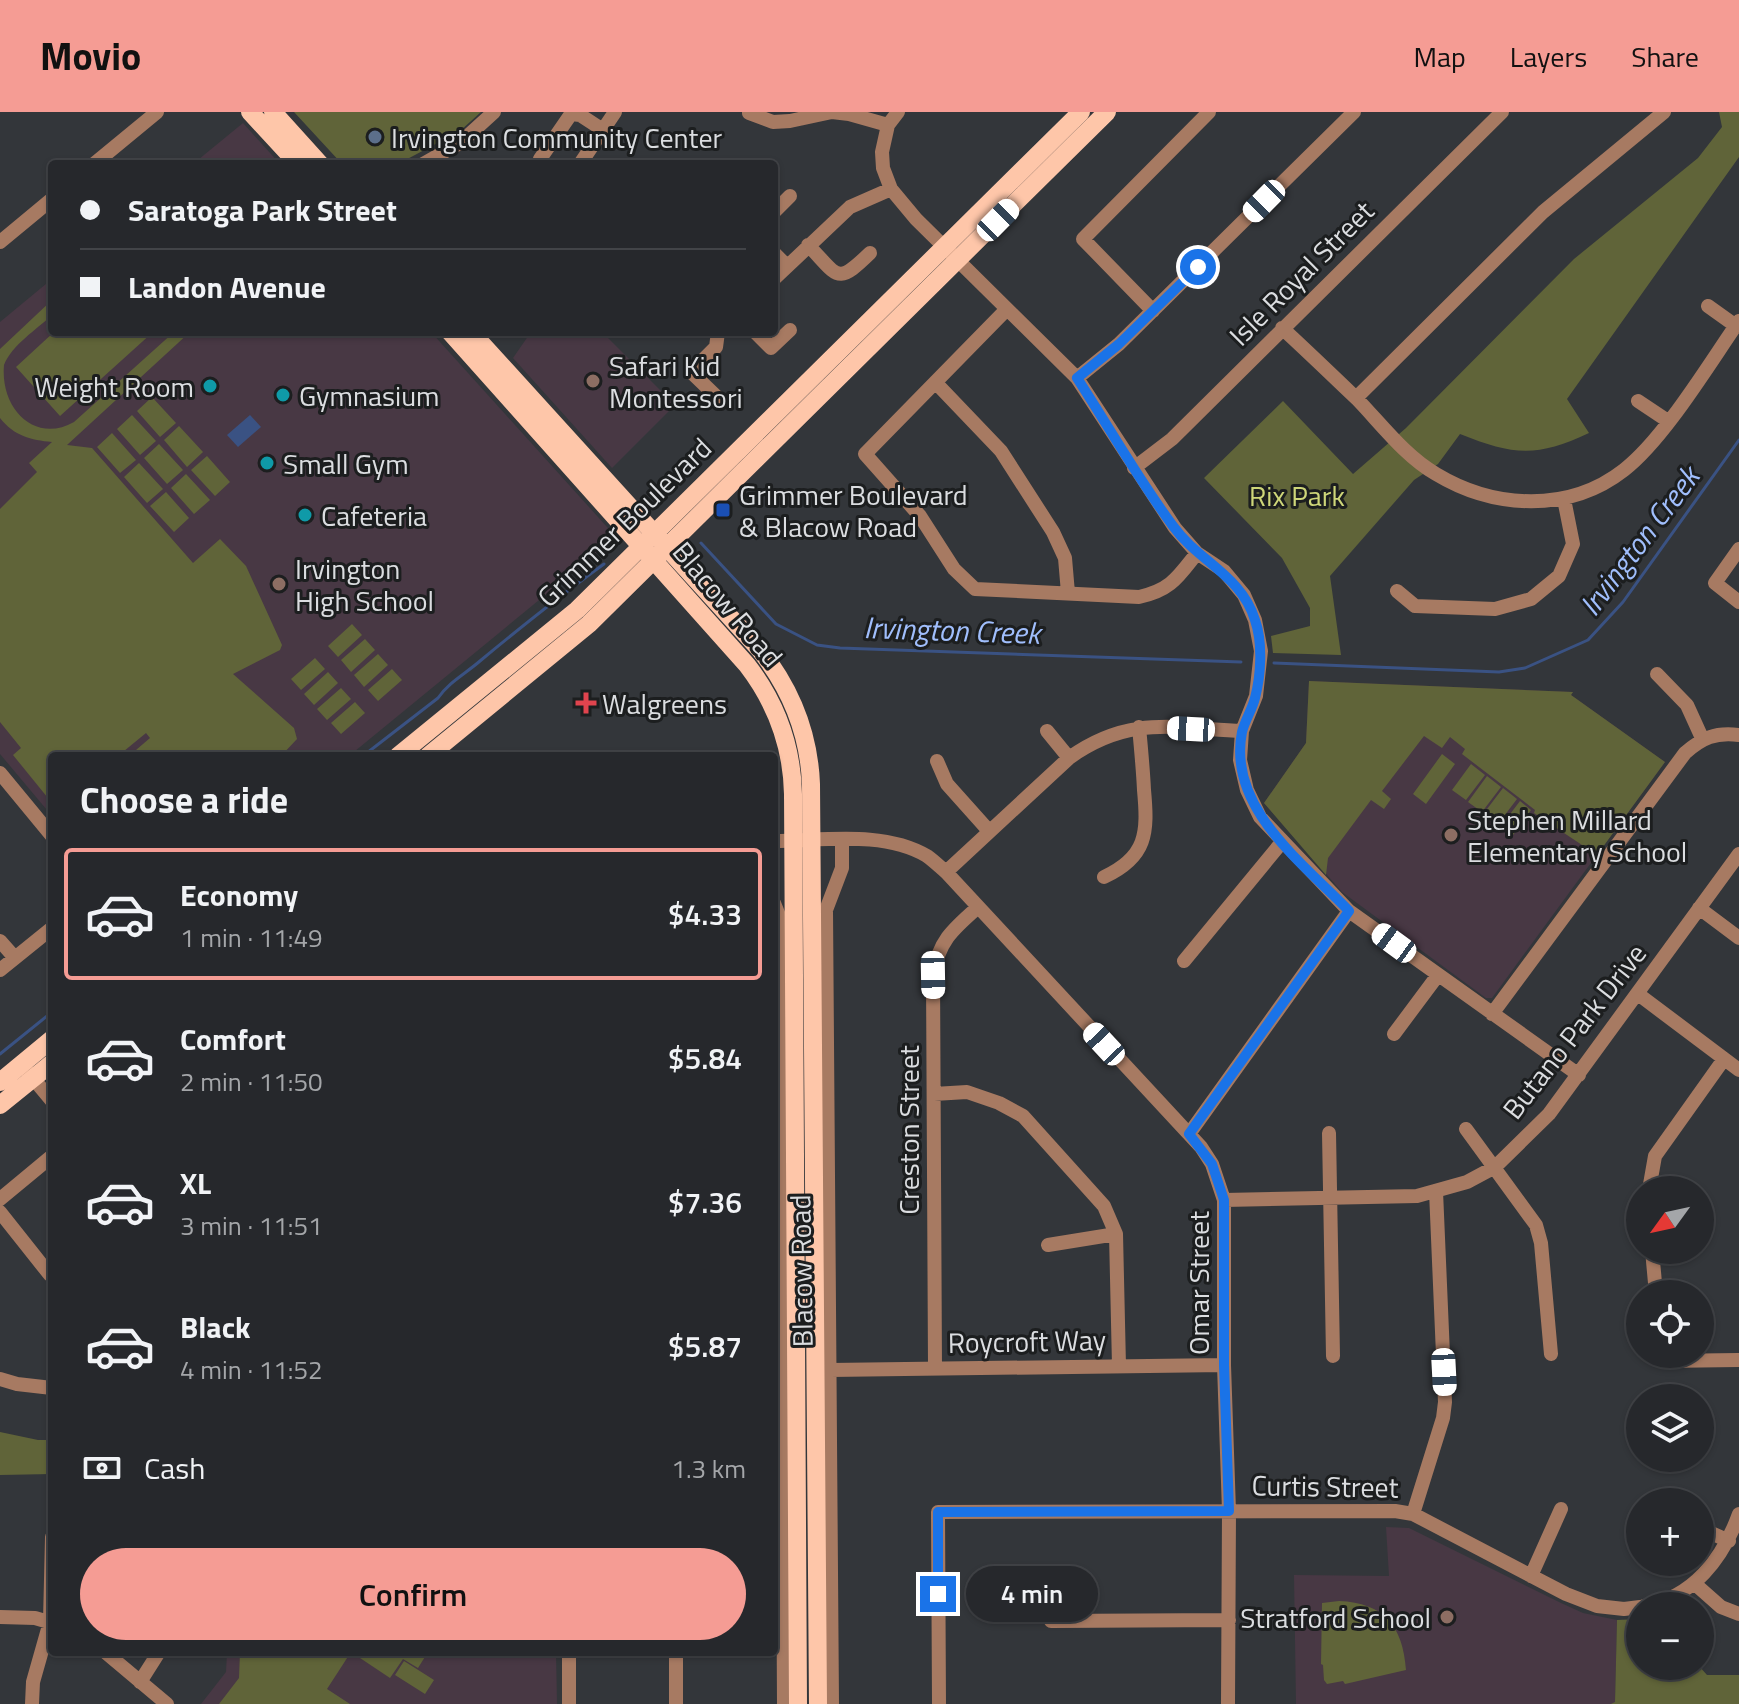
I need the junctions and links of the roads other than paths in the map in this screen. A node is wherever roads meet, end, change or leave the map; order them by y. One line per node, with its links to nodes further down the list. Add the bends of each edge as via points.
1 (250, 112): 17 (main road)
2 (273, 112): 18 (main road)
3 (494, 112): 19 (street, via 460,143)
4 (615, 112): 15 (street)
5 (898, 112): 14 (street)
6 (1081, 112): 29 (main road, Grimmer Boulevard)
7 (1107, 112): 29 (main road, Grimmer Boulevard)
8 (1209, 112): 35 (street, via 1083,239)
9 (1354, 112): 35 (street)
10 (1502, 112): 37 (street, Isle Royal Street)
11 (1664, 112): 46 (street, via 1543,212)
12 (155, 113): 16 (street)
13 (749, 113): 14 (street, via 773,122 841,113)
14 (888, 125): 22 (street, via 882,152)
15 (603, 130): 20 (street, via 571,114); 21 (street)
16 (99, 160)
17 (294, 160)
18 (316, 160)
19 (430, 160)
20 (541, 160)
21 (583, 160)
22 (891, 189): 27 (street, via 850,207); 29 (street)
23 (790, 196): 25 (street)
24 (48, 202): 26 (street)
25 (778, 208)
26 (0, 242)
27 (808, 245): 28 (street, via 843,275); 31 (street)
28 (870, 253)
29 (951, 254): 34 (street); 51 (main road, Grimmer Boulevard)
30 (778, 257): 31 (street)
31 (787, 266): 32 (street)
32 (778, 275)
33 (1708, 306): 36 (street)
34 (1006, 310): 43 (street); 44 (street)
35 (1153, 311): 43 (street)
36 (1737, 323): 48 (street)
37 (1282, 328): 46 (street); 49 (street, Isle Royal Street, via 1172,439)
38 (790, 330): 42 (street, via 771,348)
39 (454, 336): 51 (main road, Blacow Road)
40 (474, 336): 51 (main road, Blacow Road)
41 (717, 336): 45 (street, via 716,347 691,372)
42 (759, 336)
43 (1077, 378): 49 (street)
44 (936, 383): 55 (street, via 1001,451 1053,532 1065,558); 55 (street, via 865,454 975,589)
45 (718, 398)
46 (1356, 398): 50 (street, via 1403,448 1434,473 1472,493 1520,503)
47 (1638, 401): 48 (street)
48 (1668, 421): 50 (street, via 1625,470)
49 (1134, 468): 53 (street)
50 (1564, 499): 54 (street, via 1573,544 1559,576 1531,599 1495,609 1415,606)
51 (655, 547): 63 (main road, Grimmer Boulevard); 64 (main road, Grimmer Boulevard, via 589,624); 71 (main road, Blacow Road, via 774,707 791,764)
52 (1739, 549): 56 (street, via 1715,583)
53 (1197, 553): 55 (street, via 1159,593); 60 (street, via 1224,571 1244,595 1255,620 1261,651 1256,696)
54 (1397, 591)
55 (1068, 593)
56 (1739, 602)
57 (1657, 674): 62 (street, via 1687,705)
58 (1139, 727): 60 (street); 65 (street, via 1108,735); 75 (street, via 1145,835 1123,868)
59 (1047, 731): 65 (street)
60 (1242, 731): 72 (street, via 1240,760 1247,790 1260,817)
61 (1739, 735): 62 (street)
62 (1702, 738): 88 (street, via 1685,753)
63 (403, 752)
64 (433, 752)
65 (1069, 758): 69 (street)
66 (937, 761): 69 (street, via 947,784)
67 (0, 773): 68 (street)
68 (48, 831)
69 (989, 831): 74 (street)
70 (842, 840): 71 (street, Omar Street); 74 (street, Omar Street, via 895,845 926,856); 121 (street, Blacow Road, via 842,868 826,910)
71 (792, 841): 151 (main road, Blacow Road); 152 (main road, Blacow Road)
72 (1282, 842): 78 (street); 84 (street)
73 (1739, 854): 77 (street, Butano Park Drive)
74 (946, 872): 76 (street, Omar Street)
75 (1104, 877)
76 (977, 908): 97 (street, Creston Street, via 944,939 937,954); 102 (street, Omar Street)
77 (1699, 908): 81 (street); 87 (street, Butano Park Drive)
78 (1349, 911): 86 (street); 102 (street)
79 (778, 913): 122 (street, Blacow Road)
80 (48, 931): 83 (street)
81 (1739, 938)
82 (0, 941): 83 (street)
83 (15, 958): 85 (street)
84 (1184, 961)
85 (0, 970)
86 (1438, 975): 88 (street); 89 (street)
87 (1638, 994): 91 (street); 95 (street, Butano Park Drive)
88 (1492, 1014): 95 (street)
89 (1394, 1034)
90 (48, 1044): 94 (main road)
91 (1724, 1059): 93 (street); 105 (street, via 1655,1156)
92 (48, 1064): 94 (main road)
93 (1739, 1070)
94 (27, 1071): 96 (main road); 98 (street); 99 (main road)
95 (1579, 1075): 104 (street, Butano Park Drive, via 1549,1114)
96 (0, 1082)
97 (934, 1094): 111 (street, via 967,1092 1023,1116 1104,1206); 120 (street, Creston Street)
98 (48, 1096)
99 (0, 1105)
100 (1466, 1129): 104 (street)
101 (1329, 1133): 107 (street)
102 (1189, 1134): 109 (street, Omar Street, via 1212,1164)
103 (48, 1159): 108 (street)
104 (1495, 1167): 106 (street, Butano Park Drive); 114 (street, via 1536,1225)
105 (1651, 1176)
106 (1436, 1191): 107 (street, Butano Park Drive); 127 (street, via 1445,1402)
107 (1330, 1198): 109 (street, Butano Park Drive); 115 (street)
108 (0, 1199)
109 (1224, 1200): 118 (street, Omar Street)
110 (0, 1212): 113 (street)
111 (1116, 1234): 112 (street); 119 (street)
112 (1048, 1245)
113 (48, 1272)
114 (1551, 1354)
115 (1333, 1356)
116 (1714, 1359): 117 (street)
117 (1739, 1360)
118 (1224, 1365): 119 (street, Roycroft Way); 126 (street, Omar Street)
119 (1119, 1366): 120 (street, Roycroft Way)
120 (935, 1368): 121 (street, Roycroft Way)
121 (830, 1370): 153 (street, Blacow Road)
122 (778, 1375): 150 (street, Blacow Road)
123 (0, 1379): 124 (street)
124 (48, 1388)
125 (1561, 1509): 131 (street)
126 (1229, 1511): 127 (street, Curtis Street); 137 (street, Omar Street); 154 (street, Curtis Street, via 938,1512)
127 (1413, 1514): 131 (street, Curtis Street)
128 (1739, 1514): 130 (street, Curtis Street)
129 (1714, 1534): 130 (street)
130 (1729, 1541): 132 (street, Curtis Street)
131 (1531, 1576): 134 (street, Curtis Street, via 1597,1606)
132 (1695, 1584): 133 (street, Curtis Street); 135 (street, via 1721,1607)
133 (1680, 1592)
134 (1626, 1609)
135 (1739, 1614)
136 (0, 1617): 139 (street)
137 (1229, 1620): 138 (street); 155 (street, Omar Street)
138 (1051, 1621)
139 (48, 1622)
140 (48, 1633): 146 (street)
141 (110, 1656): 145 (street)
142 (156, 1656): 145 (street)
143 (569, 1656): 148 (street)
144 (676, 1656): 149 (street)
145 (140, 1682): 147 (street)
146 (32, 1704)
147 (167, 1704)
148 (569, 1704)
149 (676, 1704)
150 (784, 1704)
151 (798, 1704)
152 (818, 1704)
153 (832, 1704)
154 (939, 1704)
155 (1228, 1704)

